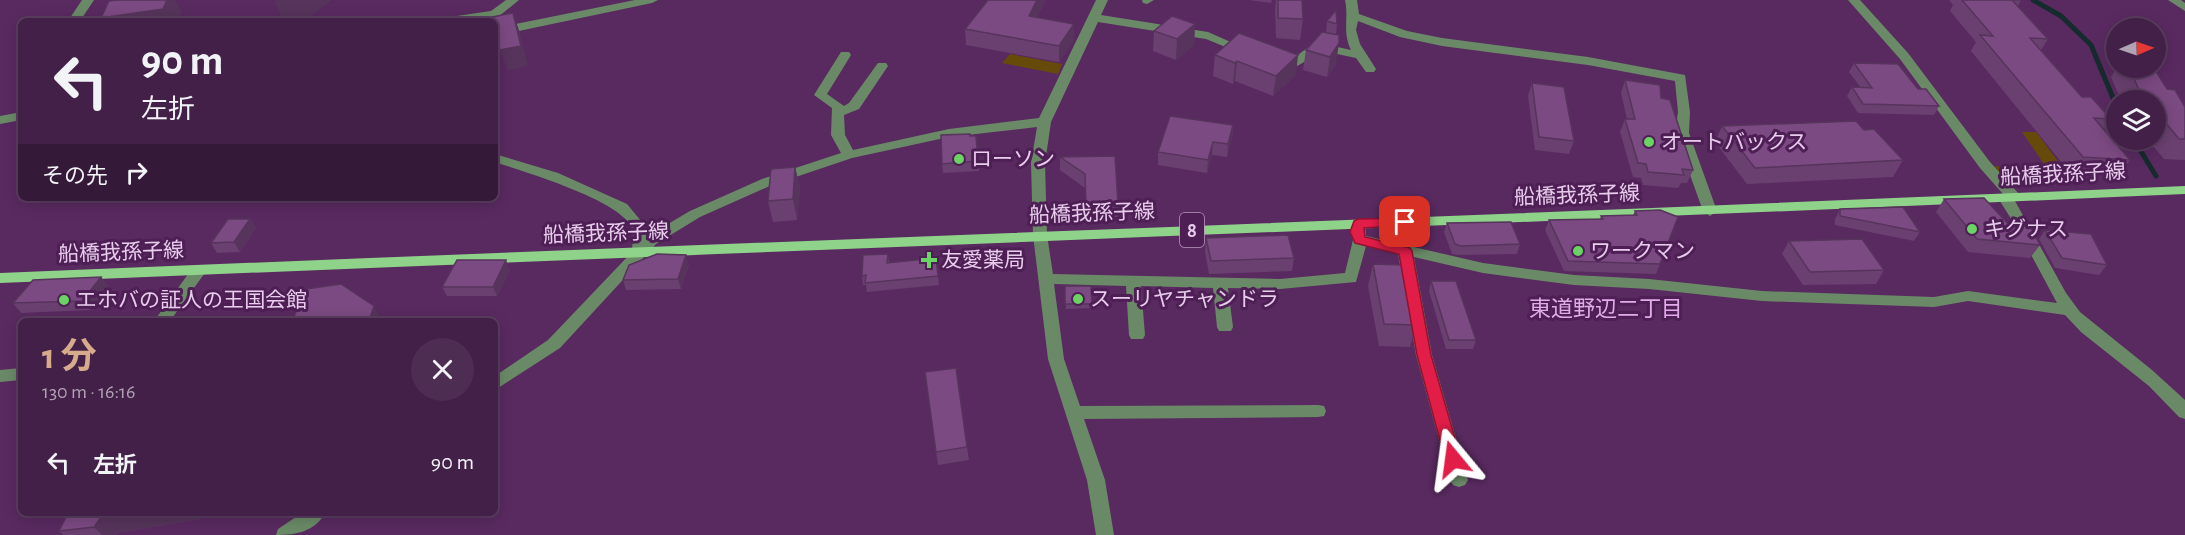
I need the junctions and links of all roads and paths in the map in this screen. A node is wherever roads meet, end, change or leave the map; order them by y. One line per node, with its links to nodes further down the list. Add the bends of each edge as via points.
1 (88, 0): 12 (street)
2 (513, 0): 10 (street)
3 (652, 0): 13 (street)
4 (1102, 0): 11 (street)
5 (1351, 0): 9 (street)
6 (1854, 0): 27 (street, via 1904,56)
7 (2174, 0): 8 (street)
8 (2185, 8)
9 (1354, 16): 16 (street, via 1351,36); 28 (street, via 1404,34 1442,42 1681,78 1682,133)
10 (491, 17)
11 (1092, 17): 14 (street, via 1208,36); 23 (street)
12 (76, 18)
13 (498, 31)
14 (1252, 54)
15 (845, 55): 20 (street, via 820,95 838,107)
16 (1360, 55): 17 (street, via 1315,46 1294,65); 19 (street)
17 (1272, 61)
18 (882, 66): 20 (street, via 854,106)
19 (1370, 69)
20 (838, 113): 24 (street, via 838,135)
21 (18, 117): 22 (street)
22 (0, 120)
23 (1044, 122): 24 (street, via 949,133); 30 (street, via 1038,163)
24 (849, 155): 33 (street, via 767,182 695,214)
25 (498, 159): 33 (street, via 553,176 622,207 639,227)
26 (2185, 190): 27 (main road, 船橋我孫子線 / 8)
27 (2009, 198): 28 (main road, 船橋我孫子線 / 8); 39 (street)
28 (1710, 211): 29 (main road, 船橋我孫子線 / 8)
29 (1358, 224): 30 (main road, 船橋我孫子線 / 8); 31 (street)
30 (1040, 235): 33 (main road, 船橋我孫子線 / 8); 36 (street)
31 (1360, 240): 32 (street); 38 (street, via 1351,278 1280,284)
32 (1405, 251): 39 (street, via 1483,268 1574,280 1762,296 1934,302 1968,296); 49 (street, via 1424,355)
33 (639, 252): 34 (main road, 船橋我孫子線 / 8); 45 (street, via 554,344)
34 (199, 270): 35 (main road, 船橋我孫子線 / 8); 40 (street)
35 (0, 278)
36 (1046, 279): 37 (street); 48 (street, via 1056,359)
37 (1133, 280): 38 (street); 42 (street)
38 (1220, 283): 41 (street)
39 (2070, 310): 47 (street)
40 (164, 318)
41 (1225, 327)
42 (1137, 335)
43 (18, 374): 44 (street)
44 (0, 376)
45 (498, 382)
46 (1318, 411): 48 (street)
47 (2185, 412)
48 (1074, 413): 52 (street, via 1096,480)
49 (1459, 480)
50 (312, 516): 51 (street)
51 (285, 535)
52 (1106, 535)

